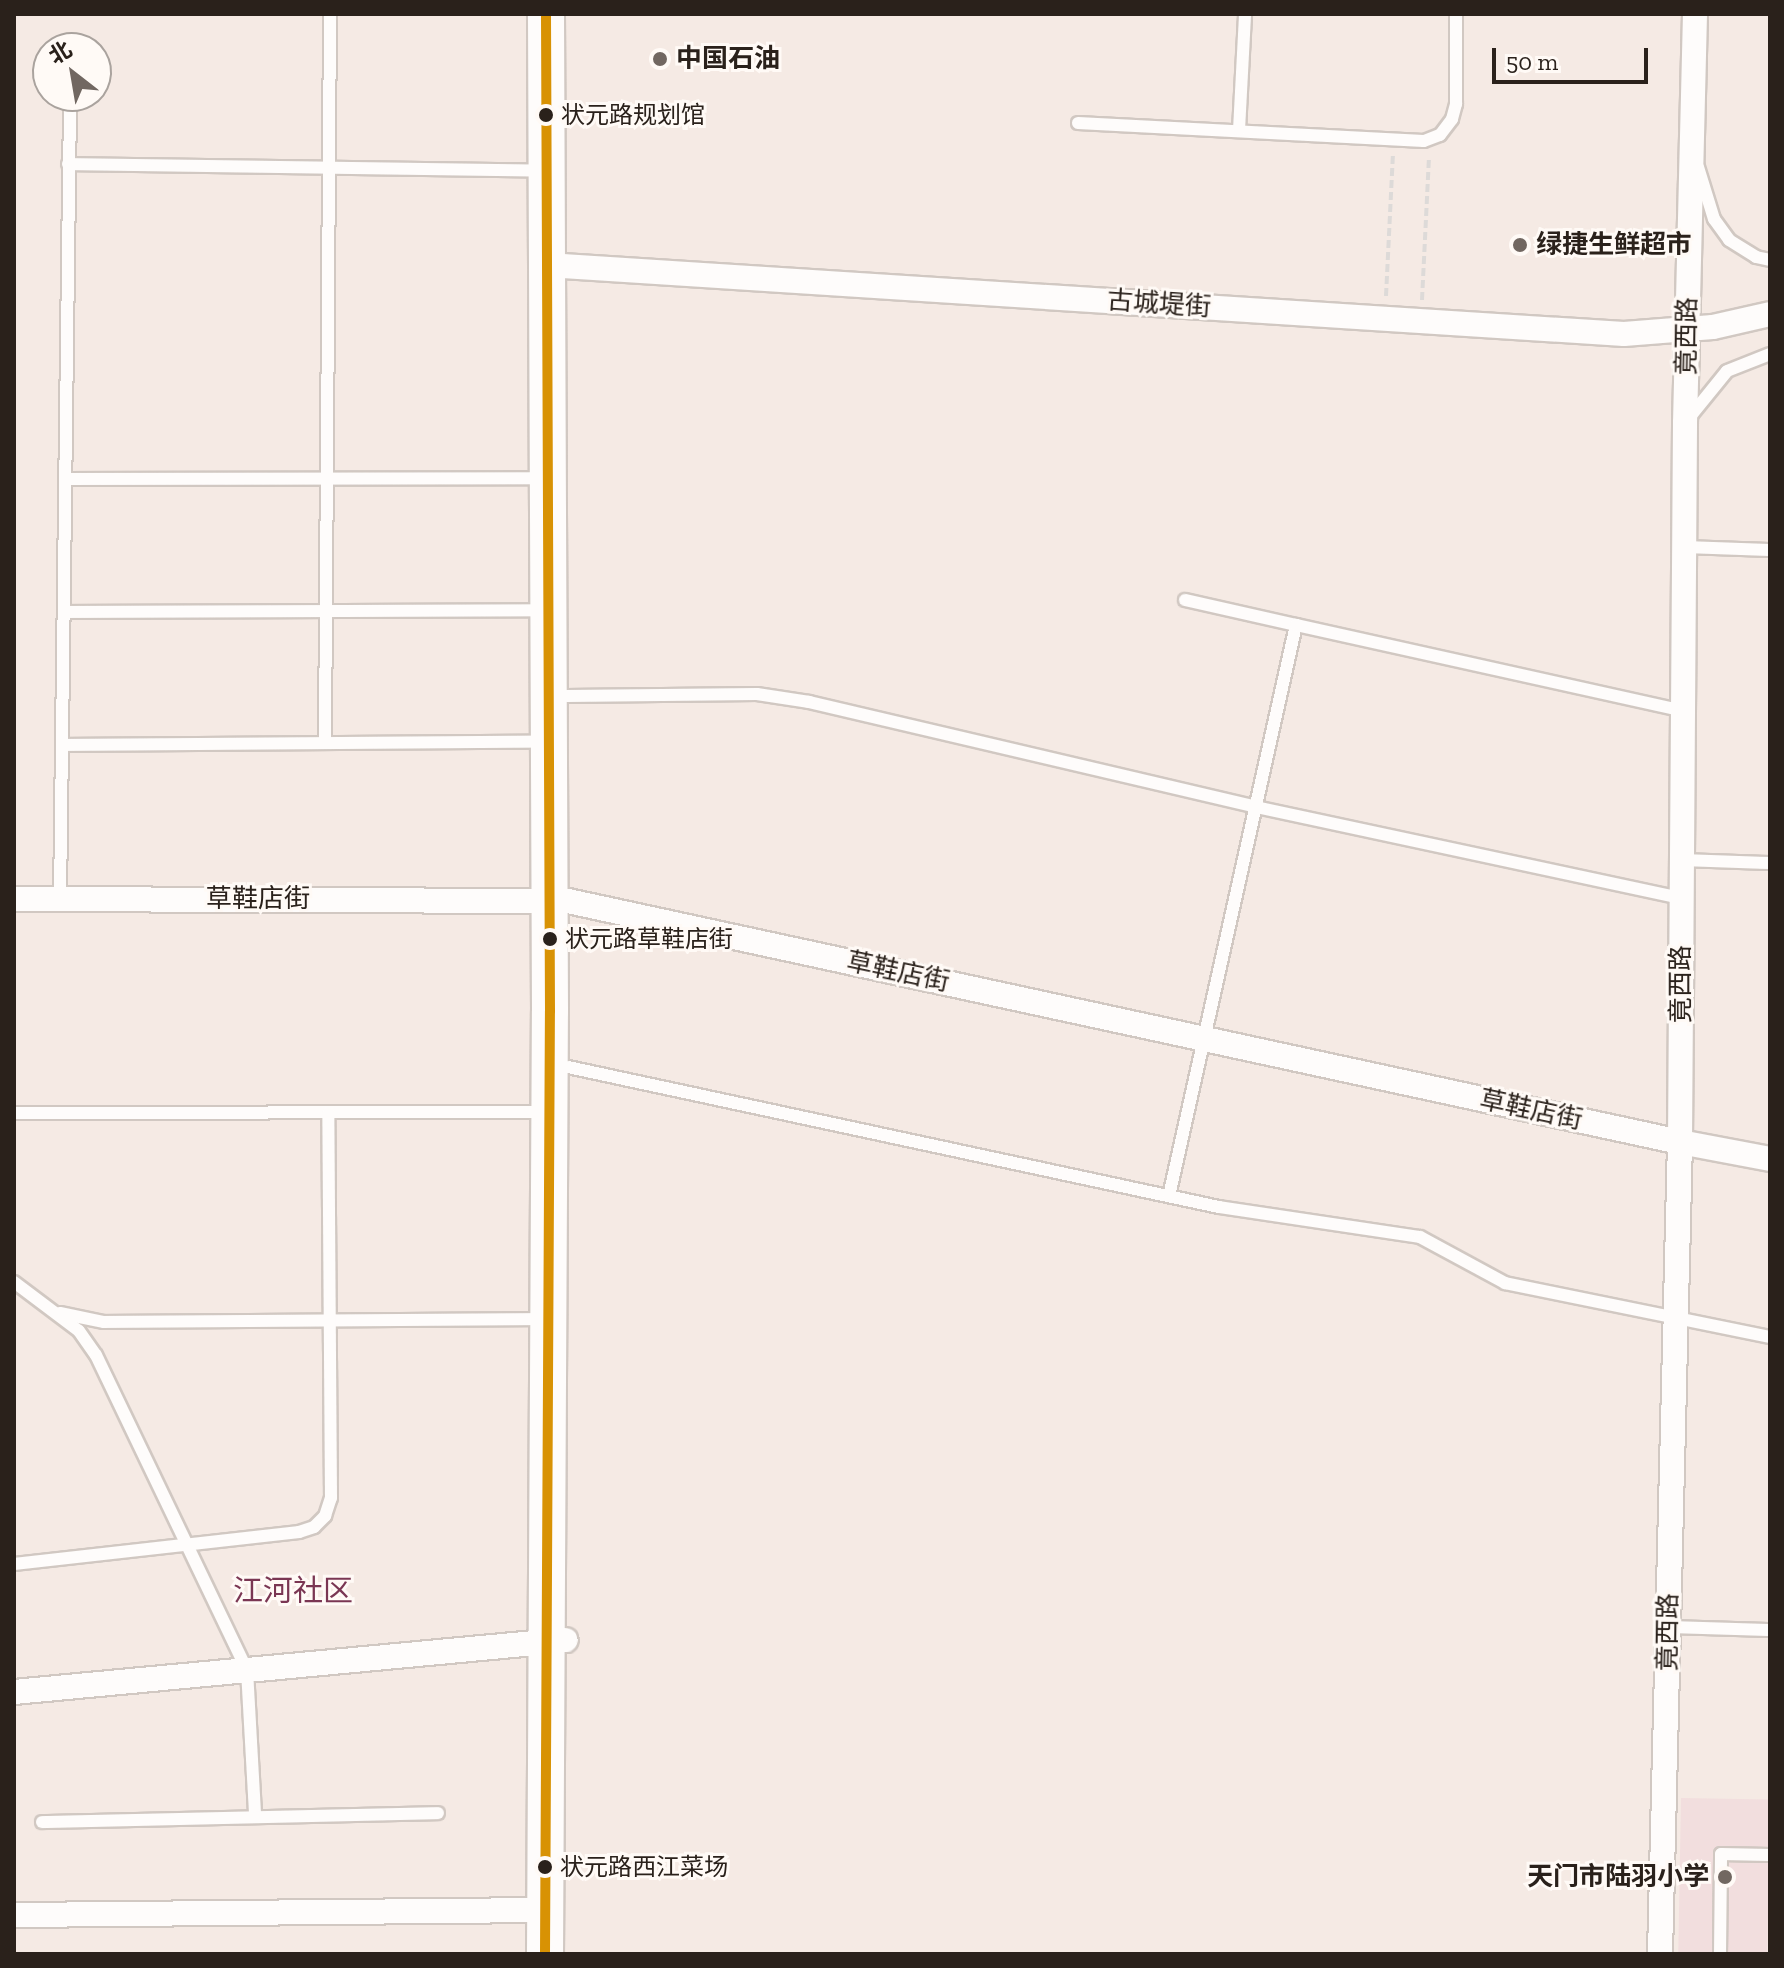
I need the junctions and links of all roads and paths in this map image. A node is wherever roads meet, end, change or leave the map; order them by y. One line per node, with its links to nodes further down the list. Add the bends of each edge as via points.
1 (330, 14): 14 (lane)
2 (546, 14): 15 (main road)
3 (564, 14): 17 (main road)
4 (1245, 14): 9 (lane)
5 (1456, 14): 11 (lane, via 1456,104 1446,127)
6 (1695, 14): 12 (street, 竟西路)
7 (70, 112): 13 (lane)
8 (1078, 123): 9 (lane)
9 (1239, 130): 10 (lane)
10 (1393, 139): 11 (lane); 19 (path)
11 (1430, 139): 20 (path)
12 (1690, 141): 16 (lane, via 1714,219 1729,240); 21 (street, 竟西路)
13 (68, 164): 14 (lane); 25 (lane)
14 (331, 168): 15 (lane); 26 (lane)
15 (546, 171): 17 (main road)
16 (1770, 260)
17 (556, 266): 19 (street, 古城堤街); 24 (main road); 34 (main road)
18 (1770, 314): 21 (street, 古城堤街)
19 (1385, 318): 20 (street, 古城堤街)
20 (1421, 321): 21 (street, 古城堤街, via 1624,334)
21 (1687, 330): 23 (street, 竟西路)
22 (1770, 354): 23 (lane, via 1727,371)
23 (1685, 423): 27 (street, 竟西路)
24 (547, 478): 26 (lane); 30 (main road)
25 (66, 479): 26 (lane); 32 (lane)
26 (325, 479): 31 (lane)
27 (1684, 547): 28 (lane); 35 (street, 竟西路)
28 (1770, 550)
29 (1185, 600): 33 (lane)
30 (548, 610): 31 (lane); 36 (main road)
31 (325, 611): 32 (lane); 37 (lane)
32 (65, 612): 38 (lane)
33 (1296, 625): 35 (lane); 39 (lane)
34 (567, 696): 39 (lane, via 757,694 809,702); 45 (main road)
35 (1683, 711): 40 (street, 竟西路)
36 (549, 742): 37 (lane); 45 (main road)
37 (325, 743): 38 (lane)
38 (63, 745): 44 (lane)
39 (1256, 807): 42 (lane); 46 (lane)
40 (1682, 860): 41 (lane); 42 (street, 竟西路)
41 (1770, 863)
42 (1682, 898): 51 (street, 竟西路)
43 (14, 899): 44 (street, 草鞋店街)
44 (60, 899): 45 (street, 草鞋店街)
45 (558, 900): 46 (street, 草鞋店街); 47 (main road); 48 (main road)
46 (1204, 1039): 51 (street, 草鞋店街); 53 (lane)
47 (568, 1067): 53 (lane); 64 (main road)
48 (549, 1112): 50 (lane); 56 (main road)
49 (14, 1113): 50 (lane)
50 (328, 1113): 58 (lane)
51 (1680, 1142): 52 (street, 草鞋店街); 57 (street, 竟西路)
52 (1770, 1159)
53 (1169, 1196): 57 (lane, via 1420,1237 1505,1283)
54 (15, 1283): 55 (lane)
55 (46, 1308): 58 (lane, via 104,1322); 60 (lane, via 79,1331 96,1355)
56 (548, 1319): 58 (lane); 64 (main road)
57 (1676, 1319): 59 (lane); 62 (street, 竟西路)
58 (329, 1320): 60 (lane, via 331,1498 325,1516 299,1532)
59 (1770, 1337)
60 (186, 1544): 61 (lane); 65 (lane)
61 (14, 1564)
62 (1668, 1627): 63 (lane); 75 (street, 竟西路)
63 (1770, 1630)
64 (556, 1641): 65 (street); 71 (main road); 74 (main road)
65 (247, 1670): 66 (street); 68 (lane)
66 (14, 1692)
67 (438, 1813): 68 (lane)
68 (255, 1815): 69 (lane)
69 (42, 1822)
70 (1770, 1855): 76 (lane, via 1721,1854)
71 (545, 1910): 72 (street); 73 (main road)
72 (14, 1915)
73 (545, 1954)
74 (564, 1954)
75 (1660, 1954)
76 (1720, 1954)

